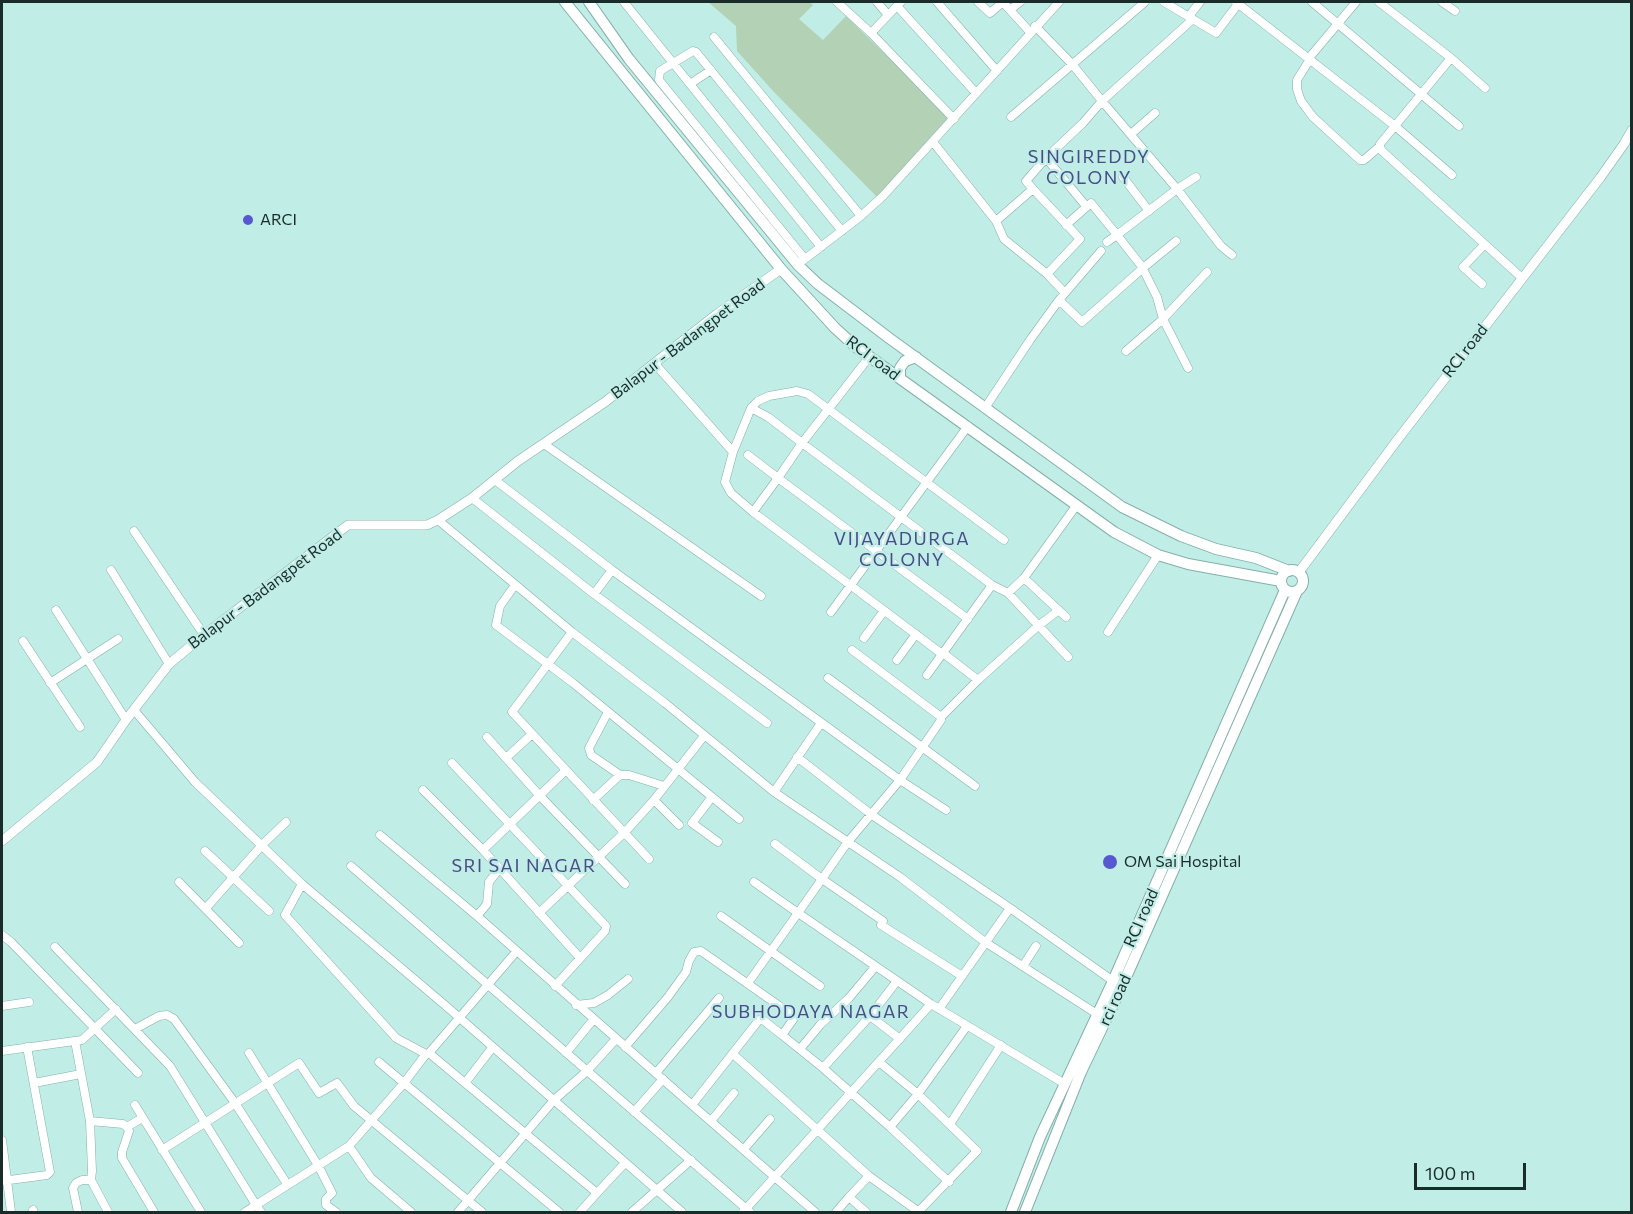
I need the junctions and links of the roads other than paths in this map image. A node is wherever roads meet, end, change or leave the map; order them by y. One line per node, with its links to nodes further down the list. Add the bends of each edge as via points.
1 (565, 2): 69 (main road, RCI road)
2 (589, 2): 67 (main road, via 629,59)
3 (624, 2): 30 (street)
4 (837, 2): 26 (street)
5 (877, 2): 22 (street)
6 (937, 2): 33 (street)
7 (978, 2): 8 (street, via 990,13)
8 (1003, 2): 20 (street)
9 (1020, 2): 20 (street)
10 (1145, 2): 31 (street)
11 (1164, 2): 23 (street)
12 (1200, 2): 23 (street)
13 (1312, 2): 24 (street)
14 (1356, 2): 24 (street)
15 (1379, 2): 29 (street)
16 (1442, 2): 21 (street)
17 (1054, 3): 25 (street)
18 (899, 4): 22 (street); 36 (street)
19 (1242, 4): 23 (street, via 1215,33); 28 (street)
20 (1010, 10): 25 (street)
21 (1455, 11)
22 (888, 15): 26 (street)
23 (1191, 18): 38 (street)
24 (1338, 24): 28 (street); 37 (street)
25 (1032, 29): 31 (street); 33 (street)
26 (871, 33): 41 (street)
27 (714, 37): 56 (street)
28 (1310, 58): 42 (street); 47 (street, via 1297,80 1301,101 1307,109 1360,160)
29 (1450, 58): 35 (street); 37 (street)
30 (673, 63): 32 (street, via 693,51); 34 (street); 67 (street, via 660,71 659,80)
31 (1072, 64): 38 (street); 40 (street)
32 (711, 70): 34 (street); 59 (street)
33 (997, 71): 36 (street)
34 (690, 84): 64 (street)
35 (1485, 88)
36 (976, 93): 41 (street)
37 (1421, 95): 42 (street); 43 (street)
38 (1102, 101): 45 (street); 48 (street)
39 (1155, 113): 45 (street)
40 (1011, 117)
41 (954, 119): 46 (street)
42 (1395, 126): 47 (street); 49 (street)
43 (1459, 126)
44 (1632, 130): 72 (street, RCI road)
45 (1131, 134): 53 (street)
46 (933, 142): 56 (street); 57 (street)
47 (1379, 147): 63 (street)
48 (1046, 158): 52 (street, via 1026,181); 54 (street)
49 (1452, 175)
50 (1123, 177): 55 (street)
51 (1196, 177): 53 (street)
52 (1033, 189): 57 (street); 58 (street)
53 (1177, 189): 55 (street); 66 (street)
54 (1086, 206): 58 (street); 60 (street, via 1091,203)
55 (1149, 211): 60 (street)
56 (861, 216): 59 (street)
57 (996, 221): 71 (street, via 1004,239)
58 (1066, 225): 71 (street, via 1080,239)
59 (842, 231): 64 (street)
60 (1117, 235): 62 (street); 68 (street)
61 (1176, 241): 68 (street)
62 (1107, 242)
63 (1484, 245): 72 (street); 73 (street, via 1463,267)
64 (821, 247): 67 (street)
65 (1101, 251): 74 (street)
66 (1232, 255)
67 (801, 262): 77 (main road, via 836,298)
68 (1143, 267): 75 (street, via 1082,322); 76 (street)
69 (781, 269): 79 (main road, RCI road, via 835,328); 81 (street, Balapur - Badangpet Road)
70 (1207, 272): 76 (street)
71 (1047, 274): 74 (street)
72 (1522, 278): 107 (street, RCI road)
73 (1482, 284)
74 (1065, 293): 75 (street)
75 (1059, 300): 86 (street)
76 (1163, 319): 78 (street); 82 (street)
77 (903, 347): 80 (main road); 83 (main road, via 901,360)
78 (1126, 351)
79 (870, 356): 83 (main road, RCI road); 87 (street)
80 (916, 357): 84 (main road, via 905,361); 86 (main road)
81 (655, 364): 90 (street, Balapur - Badangpet Road); 91 (street)
82 (1188, 368)
83 (887, 369): 84 (main road, RCI road)
84 (900, 377): 88 (main road, RCI road)
85 (751, 408): 87 (street, via 769,396 797,391); 89 (street); 91 (street)
86 (985, 408): 107 (main road, via 1112,500 1152,523 1216,549)
87 (829, 409): 89 (street); 95 (street)
88 (968, 426): 95 (street); 97 (main road, RCI road)
89 (802, 443): 93 (street); 99 (street)
90 (544, 444): 94 (street, Balapur - Badangpet Road); 115 (street)
91 (733, 452): 98 (street, via 725,482 730,493)
92 (748, 455): 93 (street)
93 (777, 478): 98 (street); 103 (street)
94 (495, 480): 96 (street, Balapur - Badangpet Road); 106 (street)
95 (926, 483): 99 (street); 102 (street)
96 (472, 498): 100 (street, Balapur - Badangpet Road); 114 (street)
97 (1076, 506): 104 (main road, RCI road); 108 (street)
98 (753, 512): 111 (street)
99 (901, 517): 103 (street); 110 (street)
100 (438, 520): 109 (street); 125 (street, Balapur - Badangpet Road, via 427,525 348,525)
101 (134, 531): 125 (street)
102 (1004, 540)
103 (876, 552): 111 (street); 121 (street)
104 (1158, 555): 112 (main road, RCI road); 124 (street)
105 (111, 570): 135 (street)
106 (612, 570): 114 (street); 146 (street)
107 (1294, 572): 112 (main road, via 1284,574); 112 (main road, via 1302,576 1303,583)
108 (1024, 578): 113 (street); 117 (street)
109 (515, 585): 123 (street); 136 (street, via 500,606 496,625)
110 (992, 585): 113 (street); 121 (street)
111 (852, 586): 118 (street); 119 (street)
112 (1288, 587): 207 (main road, RCI road)
113 (1008, 593): 122 (street)
114 (594, 594): 145 (street)
115 (761, 596)
116 (56, 610): 132 (street)
117 (1059, 610): 120 (street); 122 (street)
118 (884, 611): 126 (street); 127 (street)
119 (831, 612)
120 (1066, 617)
121 (968, 619): 131 (street)
122 (1038, 626): 133 (street); 139 (street)
123 (572, 632): 136 (street); 149 (street)
124 (1108, 632)
125 (204, 634): 135 (street, Balapur - Badangpet Road)
126 (915, 634): 131 (street); 134 (street)
127 (864, 638)
128 (118, 639): 132 (street)
129 (22, 641): 140 (street)
130 (852, 650): 143 (street)
131 (943, 653): 137 (street); 139 (street)
132 (87, 657): 140 (street); 144 (street)
133 (1068, 657)
134 (897, 660)
135 (169, 664): 141 (street, Balapur - Badangpet Road)
136 (548, 665): 142 (street); 148 (street, via 512,712)
137 (927, 675)
138 (828, 678): 151 (street)
139 (978, 681): 143 (street)
140 (50, 683): 147 (street)
141 (134, 710): 144 (street, Balapur - Badangpet Road); 179 (street, via 195,782)
142 (608, 712): 155 (street); 157 (street, via 589,748 591,755)
143 (941, 717): 151 (street)
144 (126, 720): 175 (street, Balapur - Badangpet Road, via 97,762)
145 (767, 723)
146 (821, 723): 153 (street); 158 (street)
147 (80, 727)
148 (531, 735): 152 (street); 156 (street)
149 (704, 736): 155 (street); 162 (street)
150 (487, 737): 152 (street)
151 (922, 748): 158 (street); 160 (street)
152 (506, 758): 163 (street)
153 (797, 758): 162 (street); 168 (street)
154 (452, 763): 171 (street)
155 (677, 770): 159 (street); 164 (street)
156 (566, 771): 163 (street); 165 (street)
157 (620, 775): 159 (street); 165 (street)
158 (900, 780): 167 (street); 168 (street)
159 (664, 786): 166 (street)
160 (975, 786)
161 (423, 790): 180 (street)
162 (774, 792): 177 (street)
163 (540, 796): 171 (street); 182 (street)
164 (712, 797): 169 (street); 176 (street, via 693,823)
165 (594, 800): 173 (street)
166 (654, 800): 172 (street); 173 (street)
167 (946, 810)
168 (872, 815): 177 (street); 194 (street)
169 (739, 819)
170 (286, 822): 179 (street)
171 (511, 824): 180 (street); 192 (street)
172 (679, 825)
173 (625, 832): 182 (street); 183 (street)
174 (380, 835): 199 (street)
175 (2, 841)
176 (718, 842)
177 (847, 843): 187 (street); 201 (street)
178 (775, 844): 187 (street)
179 (262, 845): 186 (street); 190 (street)
180 (483, 850): 185 (street)
181 (205, 851): 186 (street)
182 (599, 857): 191 (street); 192 (street)
183 (649, 859)
184 (351, 866): 216 (street)
185 (499, 869): 196 (street); 199 (street, via 489,882 487,904)
186 (233, 877): 193 (street); 195 (street)
187 (822, 879): 197 (street); 211 (street, via 884,921 881,925 888,930)
188 (179, 882): 193 (street)
189 (754, 882): 197 (street)
190 (302, 884): 228 (street); 245 (street, via 285,915 396,1038)
191 (625, 884)
192 (568, 885): 196 (street); 208 (street, via 607,928)
193 (206, 908): 202 (street)
194 (1010, 908): 201 (street); 214 (street)
195 (269, 911)
196 (539, 913): 208 (street)
197 (798, 913): 205 (street); 210 (street)
198 (721, 915): 205 (street)
199 (477, 916): 206 (street)
200 (2, 935): 231 (street)
201 (986, 942): 209 (street); 211 (street)
202 (239, 943)
203 (1036, 946): 209 (street)
204 (55, 948): 224 (street)
205 (772, 950): 215 (street); 218 (street)
206 (516, 952): 216 (street); 217 (street)
207 (1130, 955): 214 (main road, RCI road); 317 (main road, rci road)
208 (580, 958): 217 (street)
209 (1023, 966): 226 (street)
210 (875, 967): 213 (street); 241 (street)
211 (962, 976): 225 (street)
212 (628, 979): 222 (street, via 594,1003)
213 (897, 981): 221 (street); 227 (street)
214 (1113, 981): 226 (main road, RCI road)
215 (748, 983): 233 (street, via 795,1017); 239 (street, via 701,951 694,952 686,972 668,997)
216 (488, 986): 228 (street); 244 (street)
217 (555, 986): 222 (street)
218 (820, 986)
219 (719, 998): 253 (street)
220 (29, 1002): 223 (street)
221 (931, 1004): 225 (street); 234 (street)
222 (576, 1005): 229 (street)
223 (2, 1006)
224 (116, 1009): 231 (street); 232 (street)
225 (939, 1009): 230 (street)
226 (1097, 1014): 258 (main road, RCI road)
227 (870, 1016): 234 (street); 249 (street)
228 (459, 1018): 240 (street); 245 (street)
229 (593, 1020): 235 (street); 244 (street)
230 (967, 1026): 237 (street); 261 (street)
231 (95, 1029): 236 (street); 251 (street)
232 (135, 1029): 263 (street, via 159,1016 174,1020); 272 (street, via 170,1066)
233 (782, 1035): 241 (street); 246 (street, via 761,1019)
234 (900, 1038): 248 (street)
235 (616, 1039): 239 (street); 250 (street)
236 (75, 1041): 238 (street); 252 (street)
237 (1001, 1045): 258 (street); 273 (street)
238 (27, 1047): 242 (street); 255 (street)
239 (625, 1047): 253 (street)
240 (492, 1048): 257 (street); 262 (street)
241 (800, 1049): 249 (street)
242 (2, 1051)
243 (249, 1053): 254 (street)
244 (566, 1053): 250 (street)
245 (428, 1054): 256 (street); 257 (street)
246 (733, 1054): 265 (street); 276 (street)
247 (379, 1062): 256 (street)
248 (879, 1062): 259 (street); 261 (street)
249 (823, 1068): 259 (street)
250 (587, 1071): 262 (street); 266 (street)
251 (138, 1073)
252 (81, 1074): 255 (street); 270 (street)
253 (660, 1076): 265 (street); 266 (street)
254 (266, 1082): 263 (street); 269 (street, via 299,1063 319,1093 337,1083 354,1106); 285 (street)
255 (33, 1083): 289 (street, via 50,1172)
256 (404, 1083): 269 (street); 283 (street)
257 (465, 1083): 277 (street)
258 (1065, 1084): 316 (main road, RCI road)
259 (852, 1092): 275 (street); 276 (street)
260 (734, 1093): 271 (street)
261 (918, 1094): 273 (street); 275 (street)
262 (554, 1100): 277 (street); 284 (street)
263 (235, 1103): 272 (street); 291 (street)
264 (135, 1105): 267 (street)
265 (692, 1105): 271 (street)
266 (634, 1112): 282 (street)
267 (142, 1118): 274 (street); 281 (street)
268 (770, 1119): 280 (street)
269 (372, 1120): 279 (street); 295 (street)
270 (90, 1121): 274 (street); 288 (street)
271 (711, 1121): 280 (street)
272 (206, 1123): 281 (street); 296 (street)
273 (950, 1124): 290 (street, via 977,1151)
274 (128, 1127): 301 (street, via 122,1158)
275 (890, 1127): 290 (street)
276 (819, 1129): 286 (street); 287 (street)
277 (525, 1133): 283 (street); 293 (street)
278 (2, 1140): 289 (street)
279 (349, 1146): 285 (street); 305 (street, via 371,1178)
280 (744, 1149): 286 (street)
281 (162, 1150): 302 (street)
282 (691, 1160): 292 (street); 297 (street)
283 (499, 1163): 295 (street); 308 (street)
284 (625, 1163): 292 (street); 293 (street)
285 (319, 1167): 291 (street); 304 (street, via 332,1193 326,1205)
286 (775, 1176): 297 (street); 312 (street)
287 (869, 1176): 294 (street); 315 (street)
288 (91, 1180): 299 (street, via 82,1180 73,1188); 300 (street)
289 (4, 1181): 298 (street)
290 (949, 1182): 315 (street)
291 (287, 1184): 296 (street)
292 (656, 1191): 310 (street); 311 (street)
293 (597, 1193): 309 (street)
294 (849, 1197): 313 (street); 314 (street)
295 (468, 1201): 306 (street); 307 (street)
296 (258, 1209): 303 (street)
297 (746, 1211)
298 (11, 1212)
299 (78, 1212)
300 (108, 1212)
301 (154, 1212)
302 (201, 1212)
303 (245, 1212)
304 (336, 1212)
305 (411, 1212)
306 (458, 1212)
307 (482, 1212)
308 (559, 1212)
309 (580, 1212)
310 (632, 1212)
311 (682, 1212)
312 (815, 1212)
313 (836, 1212)
314 (866, 1212)
315 (919, 1212)
316 (1011, 1212)
317 (1025, 1212)

